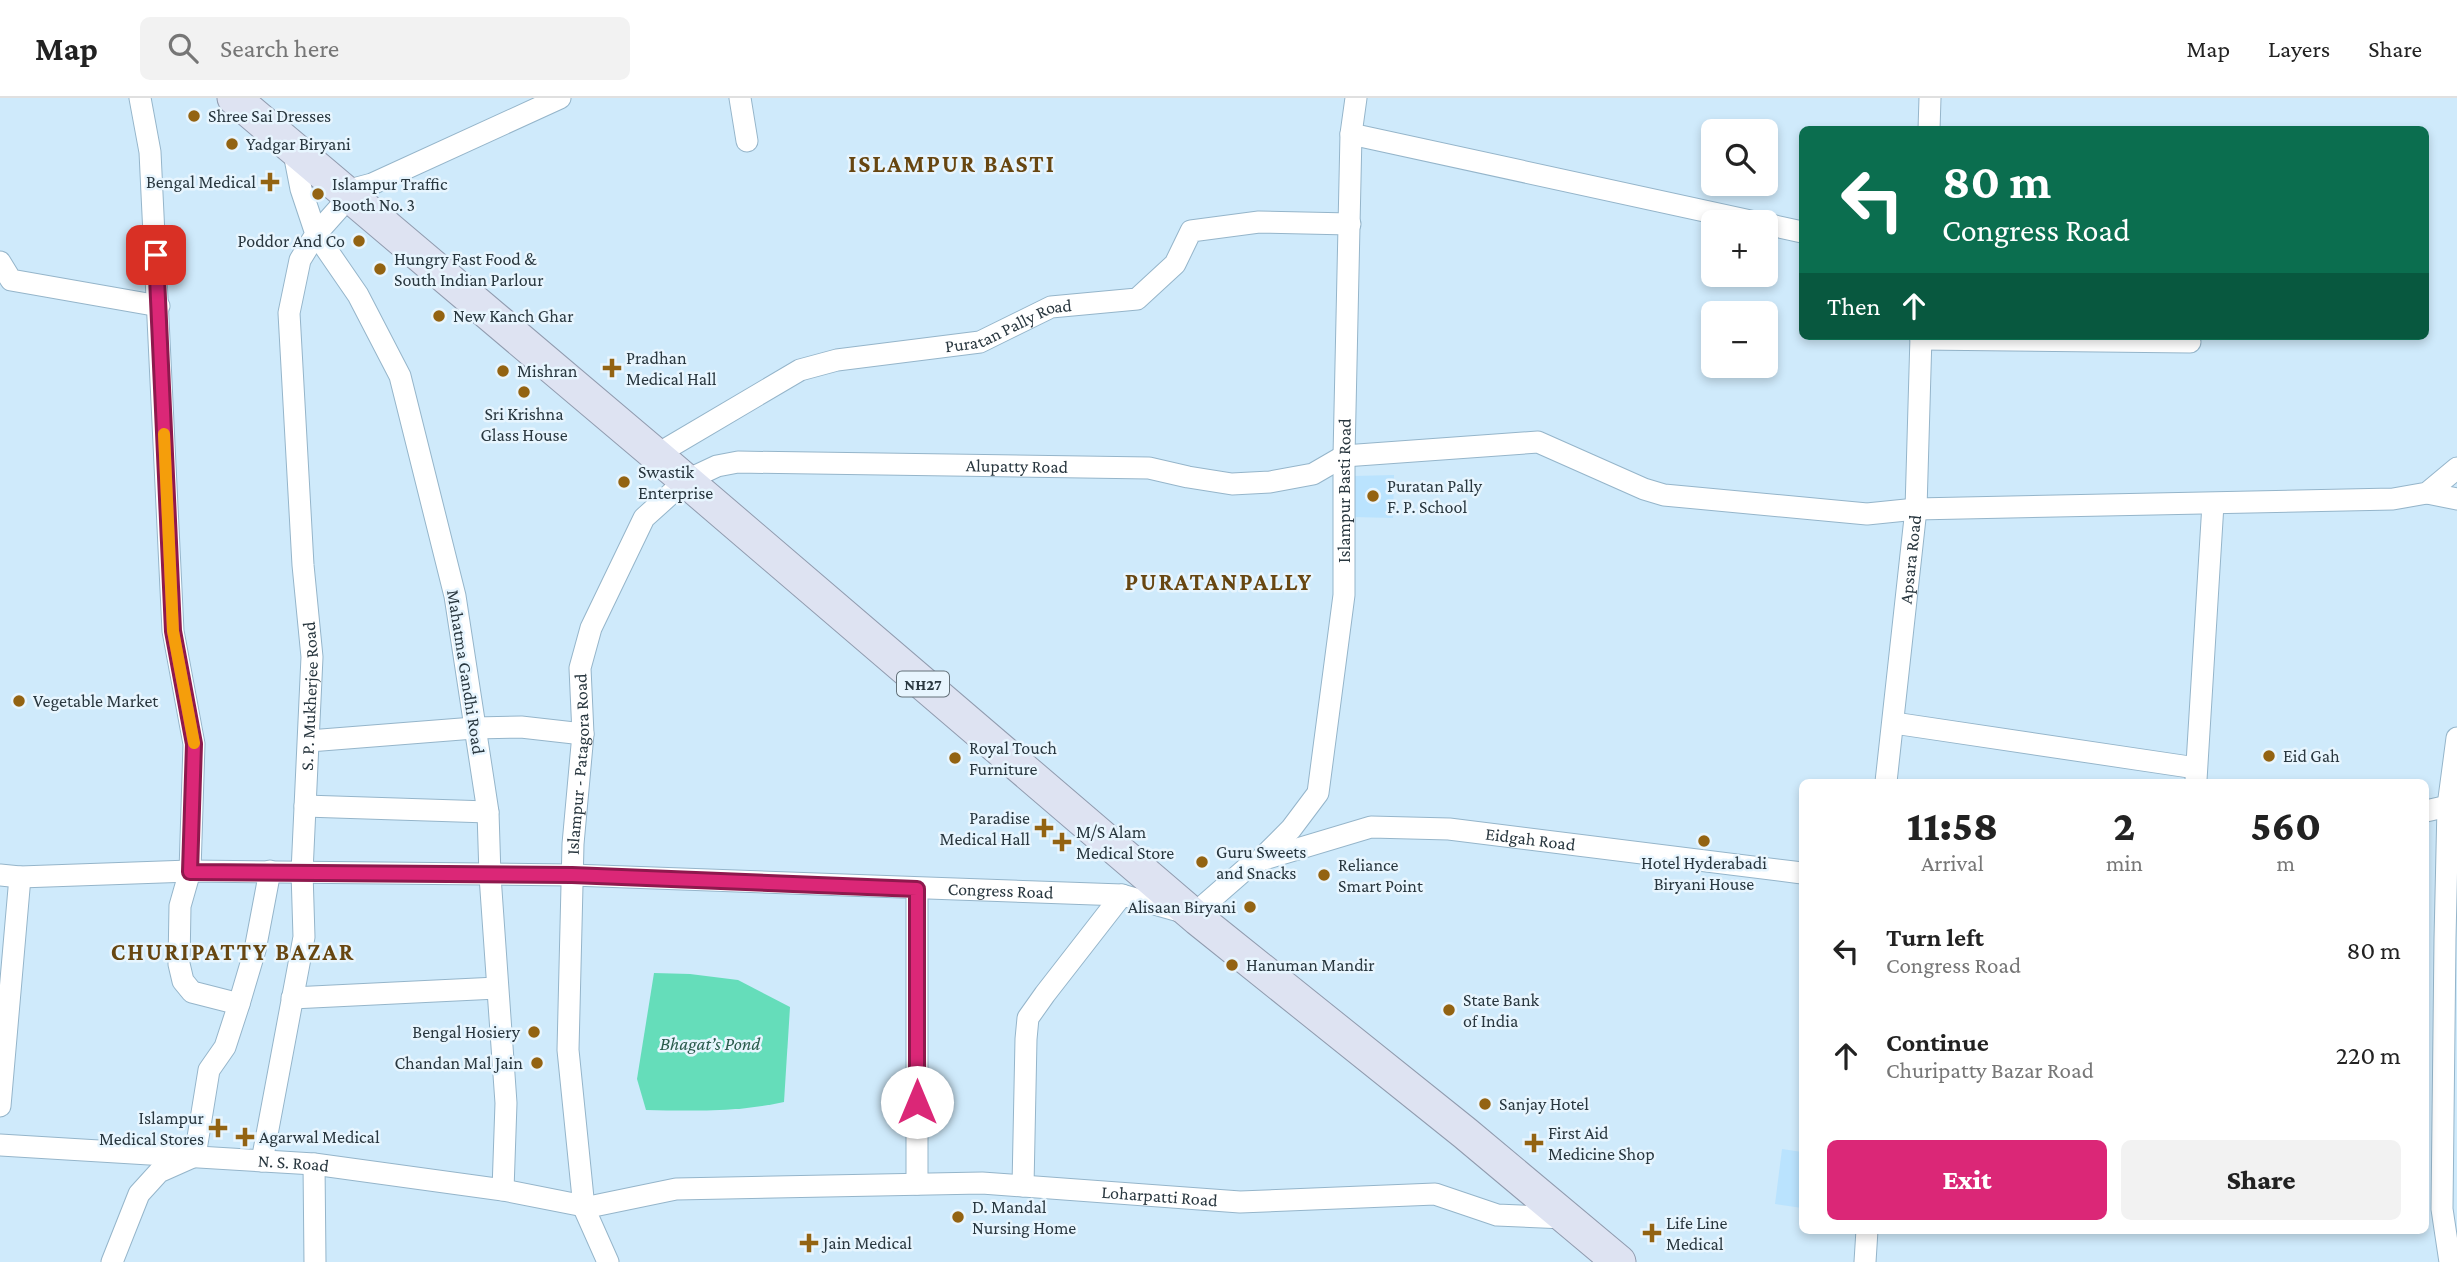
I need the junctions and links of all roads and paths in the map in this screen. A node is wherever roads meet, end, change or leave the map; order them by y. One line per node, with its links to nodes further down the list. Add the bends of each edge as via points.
1 (140, 98): 18 (street, via 150,152)
2 (560, 98): 11 (street)
3 (740, 98): 9 (street)
4 (1356, 98): 8 (street, Islampur Basti Road)
5 (1930, 98): 7 (street)
6 (245, 102): 10 (main road, NH27)
7 (1929, 126)
8 (1351, 134): 12 (street); 13 (street, Islampur Basti Road)
9 (747, 141)
10 (293, 148): 11 (main road, NH27); 16 (street, Mahatma Gandhi Road, via 300,189)
11 (361, 190): 16 (street); 22 (main road, NH27)
12 (1701, 210)
13 (1350, 224): 22 (street, Puratan Pally Road, via 1259,222 1191,231 1175,264 1137,299 1051,307 980,342 837,360 800,370); 23 (street, Islampur Basti Road)
14 (1778, 227): 15 (street)
15 (1799, 231)
16 (316, 234): 31 (street, Mahatma Gandhi Road, via 358,295 400,376 455,596); 33 (street, S. P. Mukherjee Road, via 300,260 289,313 312,657)
17 (0, 262): 18 (street, via 11,280)
18 (159, 306): 43 (street, via 173,631 194,744)
19 (1921, 340): 29 (street, Apsara Road)
20 (2056, 340): 21 (street)
21 (2190, 342)
22 (656, 454): 25 (main road, NH27)
23 (1344, 456): 25 (street, Alupatty Road, via 1313,474 1232,484 1149,468 738,462); 29 (street, via 1538,442 1664,495 1867,514); 41 (street, Islampur Basti Road, via 1344,595 1318,793)
24 (2457, 468): 26 (street)
25 (685, 481): 32 (street, Islampur - Patagora Road, via 644,518 592,628 580,668); 51 (main road, NH27)
26 (2427, 494): 27 (street); 28 (street)
27 (2457, 499)
28 (2213, 504): 29 (street); 35 (street)
29 (1916, 509): 30 (street, Apsara Road)
30 (1894, 723): 35 (street); 36 (street, Apsara Road)
31 (474, 728): 32 (street, via 521,727); 33 (street); 40 (street, Mahatma Gandhi Road)
32 (583, 734): 46 (street, Islampur - Patagora Road)
33 (309, 741): 37 (street, S. P. Mukherjee Road)
34 (2457, 743): 38 (street)
35 (2196, 775)
36 (1886, 779)
37 (305, 806): 40 (street); 44 (street, S. P. Mukherjee Road)
38 (2448, 806): 39 (street); 56 (street)
39 (2429, 810)
40 (488, 812): 48 (street, Mahatma Gandhi Road)
41 (1261, 860): 45 (street, Eidgah Road, via 1371,827 1448,830); 51 (street)
42 (270, 871): 43 (street, Congress Road); 44 (street, Congress Road); 54 (street)
43 (190, 872): 47 (street, Congress Road); 54 (street, via 180,906 183,981 192,992)
44 (302, 872): 48 (street, Congress Road); 53 (street, S. P. Mukherjee Road, via 304,937)
45 (1799, 873)
46 (572, 875): 48 (street, Congress Road); 49 (street, Congress Road); 64 (street, Islampur - Patagora Road, via 568,1050)
47 (10, 876): 55 (street)
48 (490, 876): 52 (street, Mahatma Gandhi Road)
49 (917, 889): 50 (street, Congress Road); 61 (street)
50 (1122, 895): 51 (street, Congress Road); 62 (street, via 1028,1018)
51 (1193, 915): 65 (main road, NH27)
52 (497, 988): 53 (street); 63 (street, Mahatma Gandhi Road, via 506,1103)
53 (292, 998): 59 (street, S. P. Mukherjee Road)
54 (239, 1004): 58 (street, via 225,1047 209,1070)
55 (0, 1107)
56 (2450, 1114): 72 (street, via 2442,1209)
57 (0, 1145): 58 (street, N. S. Road)
58 (195, 1156): 59 (street, N. S. Road); 67 (street, via 159,1172 139,1194)
59 (262, 1161): 60 (street, N. S. Road)
60 (314, 1164): 63 (street, N. S. Road); 68 (street)
61 (917, 1184): 62 (street, Loharpatti Road); 64 (street, Loharpatti Road, via 676,1189)
62 (1023, 1186): 65 (street, Loharpatti Road, via 1240,1202 1434,1194 1497,1215)
63 (503, 1190): 64 (street, N. S. Road)
64 (584, 1207): 69 (street, Islampur - Patagora Road)
65 (1565, 1218): 70 (main road, NH27)
66 (1867, 1234): 71 (street)
67 (112, 1262)
68 (315, 1262)
69 (608, 1262)
70 (1619, 1262)
71 (1865, 1262)
72 (2450, 1262)

